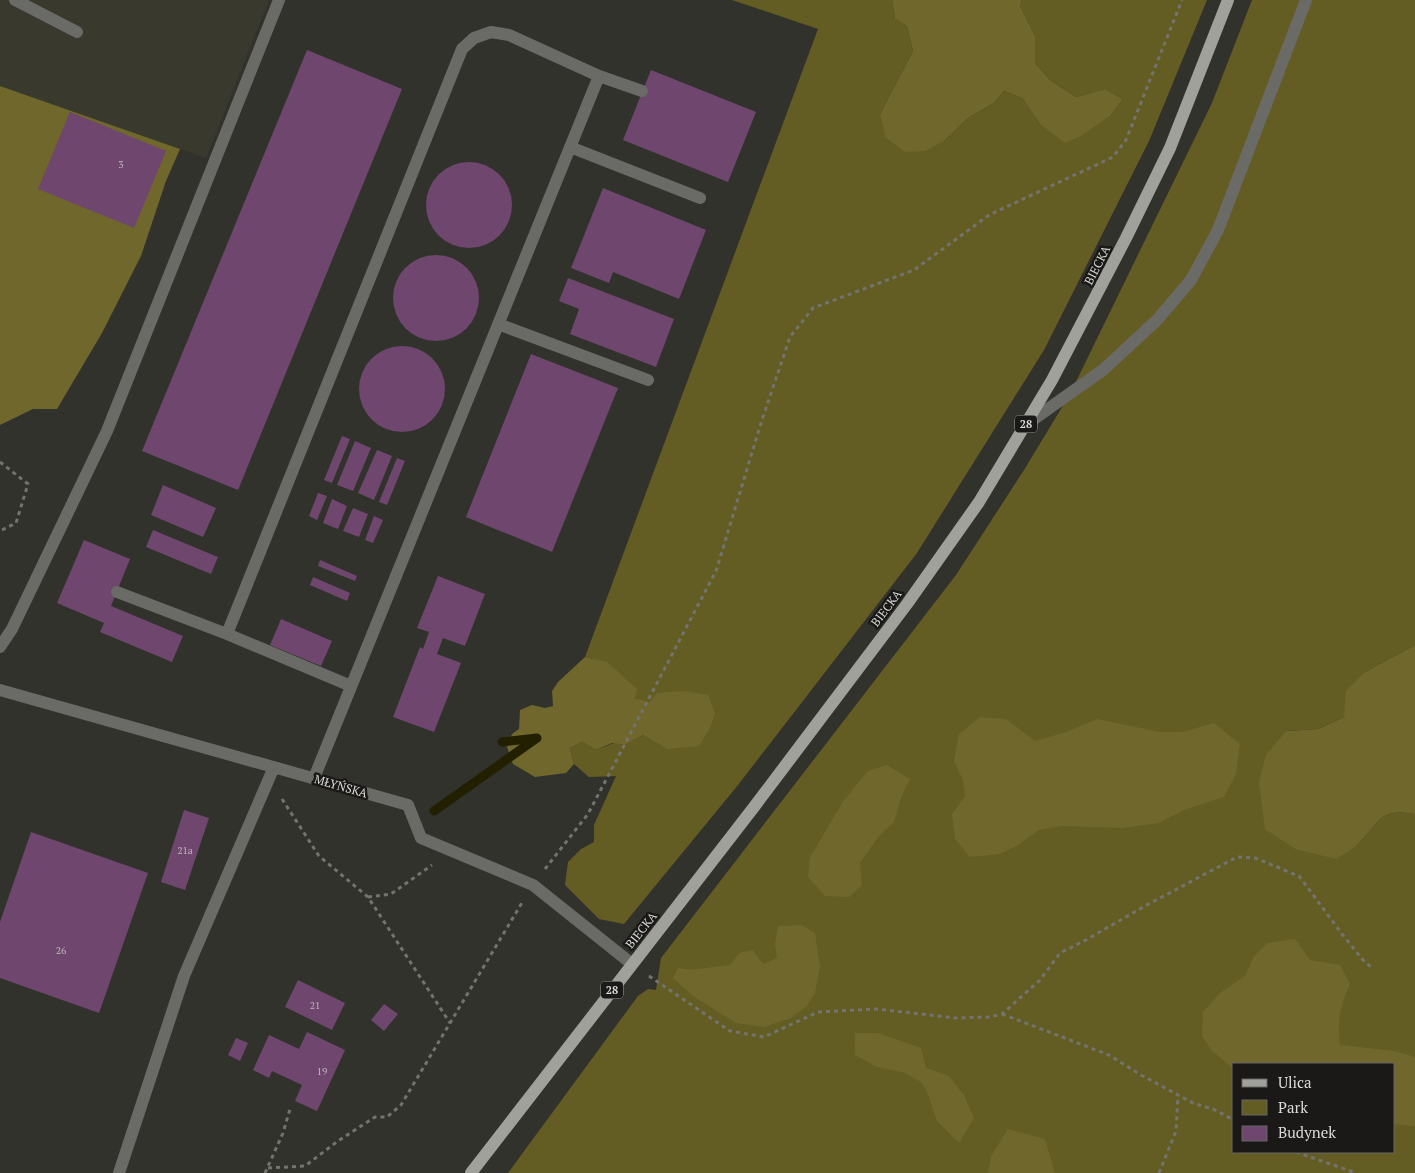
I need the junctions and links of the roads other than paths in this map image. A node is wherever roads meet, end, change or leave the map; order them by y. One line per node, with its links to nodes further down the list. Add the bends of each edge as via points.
1 (15, 0): 5 (street)
2 (279, 0): 15 (street, via 107,431 12,629)
3 (1228, 0): 12 (main road, BIECKA / 28, via 1170,148 1052,380)
4 (1306, 0): 12 (street, via 1218,230 1192,280 1157,320 1103,370)
5 (77, 32)
6 (599, 76): 7 (street); 8 (street); 14 (street, via 509,35 490,32 474,38 462,49)
7 (642, 91)
8 (570, 147): 9 (street); 10 (street)
9 (700, 198)
10 (498, 324): 11 (street); 16 (street)
11 (648, 380)
12 (1024, 426): 20 (main road, BIECKA / 28, via 979,502 907,604)
13 (117, 592): 14 (street)
14 (227, 634): 16 (street)
15 (0, 647)
16 (351, 686): 19 (street)
17 (0, 690): 18 (street, MŁYŃSKA)
18 (272, 773): 19 (street, MŁYŃSKA); 21 (street, via 184,976)
19 (314, 778): 20 (street, MŁYŃSKA, via 408,804 421,838 534,885)
20 (632, 964): 22 (main road, BIECKA / 28)
21 (119, 1173)
22 (471, 1173)

